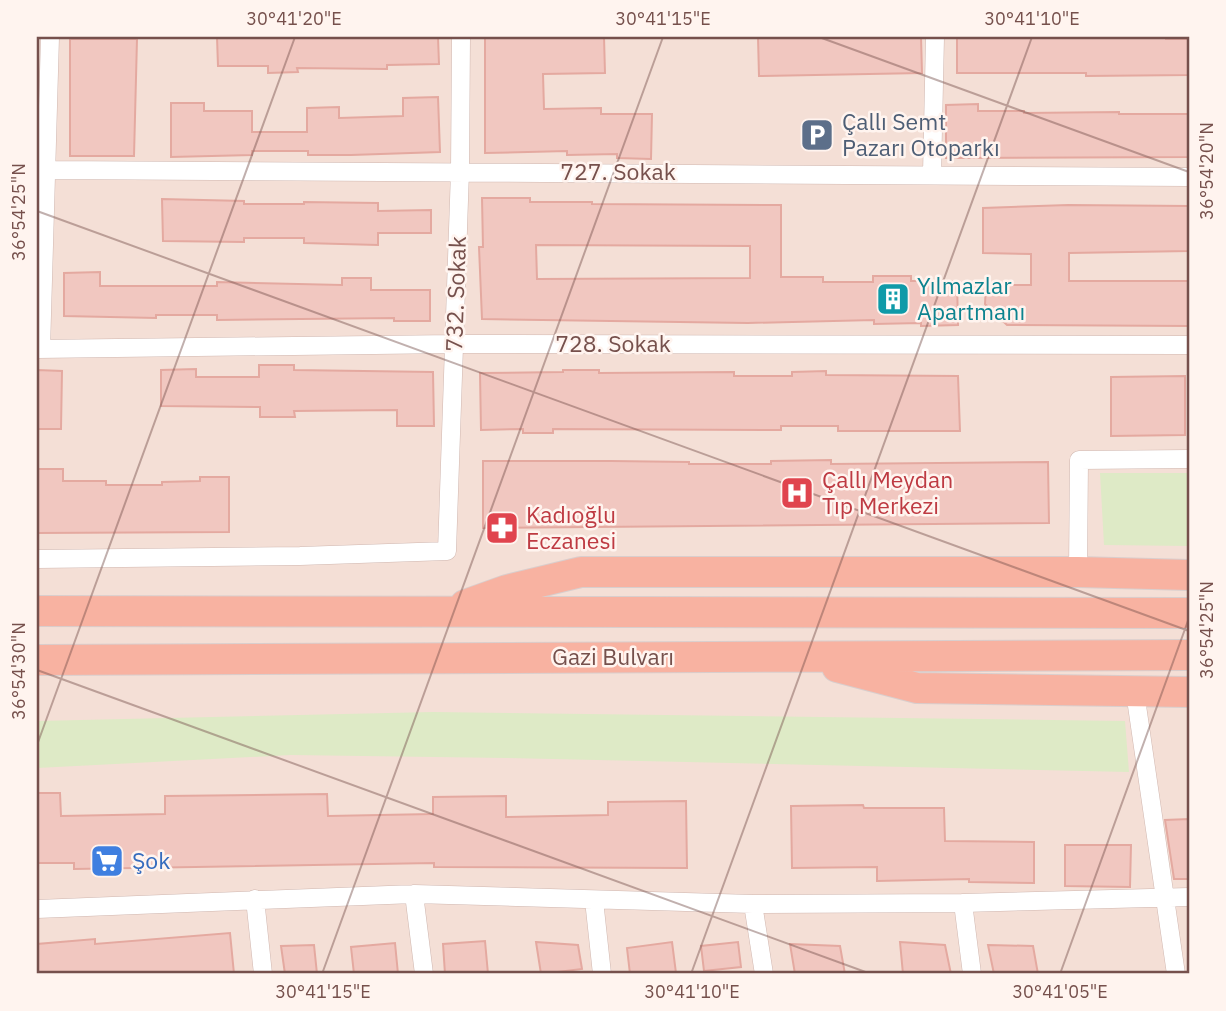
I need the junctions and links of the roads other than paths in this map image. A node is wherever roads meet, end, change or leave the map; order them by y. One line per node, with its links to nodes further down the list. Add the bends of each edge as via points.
1 (50, 37): 4 (street)
2 (461, 37): 5 (street, 732. Sokak)
3 (935, 37): 6 (street)
4 (48, 170): 5 (street, 727. Sokak); 10 (street)
5 (460, 171): 6 (street, 727. Sokak); 8 (street, 732. Sokak)
6 (932, 174): 7 (street, 727. Sokak)
7 (1189, 177)
8 (454, 344): 9 (street, 728. Sokak); 10 (street, 728. Sokak); 12 (street, 732. Sokak, via 447,551)
9 (1189, 345)
10 (39, 349)
11 (1189, 459): 13 (street, via 1079,460)
12 (37, 559)
13 (1078, 572): 14 (highway); 16 (highway, via 580,572)
14 (1189, 575)
15 (37, 611): 16 (highway, Gazi Bulvarı)
16 (445, 612): 17 (highway, Gazi Bulvarı)
17 (1189, 613)
18 (1189, 655): 19 (highway, Gazi Bulvarı)
19 (796, 657): 20 (highway, Gazi Bulvarı); 21 (highway, via 917,688)
20 (37, 660)
21 (1135, 692): 22 (highway); 25 (street)
22 (1189, 692)
23 (414, 894): 26 (street); 27 (street); 32 (street)
24 (1189, 897): 25 (street)
25 (1164, 898): 28 (street); 36 (street)
26 (255, 899): 30 (street); 31 (street)
27 (594, 900): 29 (street); 33 (street)
28 (963, 903): 29 (street); 35 (street)
29 (753, 904): 34 (street)
30 (37, 909)
31 (263, 974)
32 (424, 974)
33 (602, 974)
34 (764, 974)
35 (972, 974)
36 (1176, 974)

